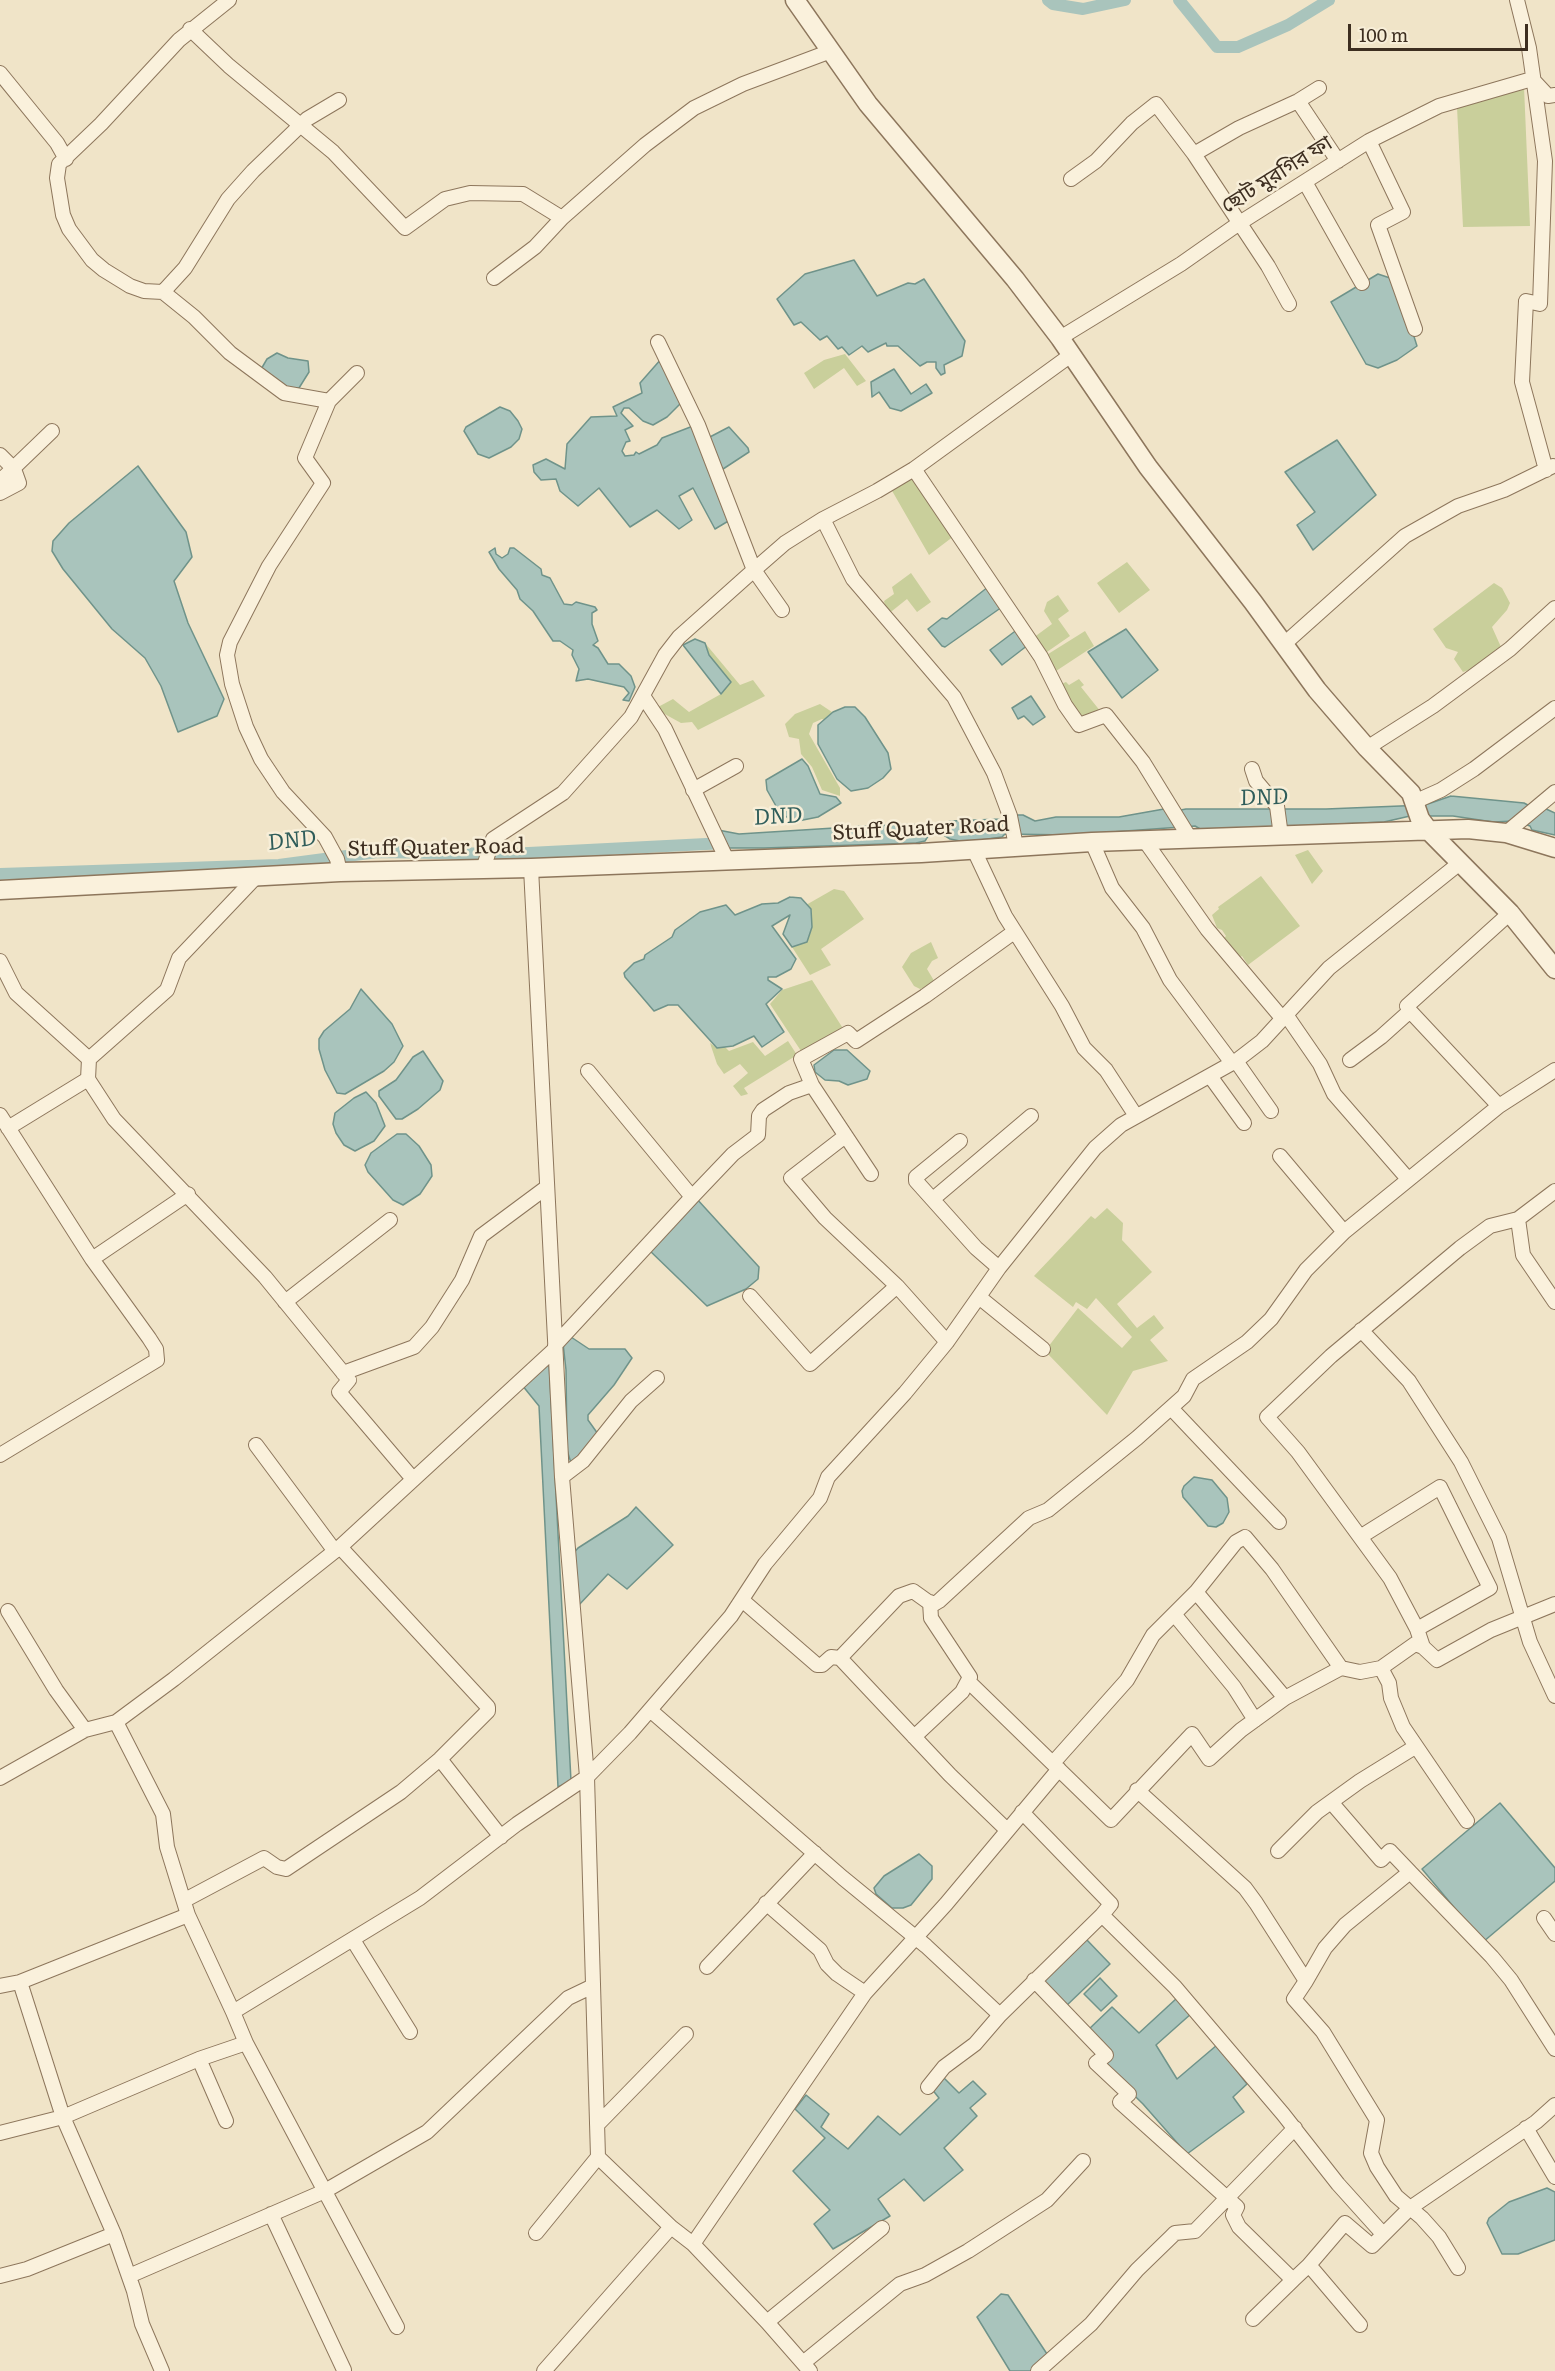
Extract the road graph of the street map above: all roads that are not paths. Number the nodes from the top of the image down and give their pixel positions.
1 (229, 0) edge
2 (795, 0) edge
3 (1517, 0) edge
4 (190, 29) junction
5 (831, 51) junction
6 (0, 74) edge
7 (1532, 78) junction
8 (1319, 88) dead end
9 (1555, 95) edge
10 (339, 100) dead end
11 (1298, 101) junction
12 (300, 125) junction
13 (1369, 141) junction
14 (1194, 154) junction
15 (66, 159) junction
16 (1338, 161) junction
17 (1071, 179) dead end
18 (1305, 182) junction
19 (562, 218) junction
20 (1238, 224) junction
21 (494, 278) dead end
22 (1362, 283) dead end
23 (163, 292) junction
24 (1289, 304) dead end
25 (1415, 329) dead end
26 (1060, 338) junction
27 (658, 342) dead end
28 (1071, 355) junction
29 (357, 372) dead end
30 (330, 401) junction
31 (52, 431) dead end
32 (0, 455) edge
33 (1551, 468) edge
34 (14, 469) junction
35 (914, 469) junction
36 (0, 481) edge
37 (0, 493) edge
38 (823, 519) junction
39 (754, 570) junction
40 (1555, 608) edge
41 (782, 610) dead end
42 (1283, 645) junction
43 (643, 696) junction
44 (1555, 708) edge
45 (1367, 748) junction
46 (736, 766) dead end
47 (1252, 769) dead end
48 (693, 790) junction
49 (1555, 792) edge
50 (1418, 811) junction
51 (1511, 830) junction
52 (1281, 832) junction
53 (1188, 834) junction
54 (1015, 840) junction
55 (1145, 841) junction
56 (1092, 842) junction
57 (1555, 848) edge
58 (974, 850) junction
59 (725, 854) junction
60 (336, 860) junction
61 (1461, 862) junction
62 (485, 865) junction
63 (531, 868) junction
64 (256, 877) junction
65 (0, 890) edge
66 (1510, 913) junction
67 (1014, 932) junction
68 (0, 961) edge
69 (1555, 969) edge
70 (1410, 1011) junction
71 (1282, 1018) junction
72 (89, 1059) junction
73 (1350, 1060) dead end
74 (1234, 1062) junction
75 (1555, 1070) edge
76 (588, 1071) dead end
77 (1210, 1076) junction
78 (88, 1079) junction
79 (812, 1085) junction
80 (1499, 1106) junction
81 (1271, 1111) dead end
82 (0, 1115) edge
83 (1031, 1116) dead end
84 (1136, 1116) junction
85 (1244, 1123) dead end
86 (8, 1128) junction
87 (844, 1137) junction
88 (960, 1141) dead end
89 (1280, 1156) dead end
90 (871, 1174) dead end
91 (1408, 1179) junction
92 (547, 1187) junction
93 (1555, 1191) edge
94 (188, 1194) junction
95 (692, 1197) junction
96 (933, 1199) junction
97 (1518, 1219) junction
98 (390, 1220) dead end
99 (1344, 1232) junction
100 (92, 1259) junction
101 (999, 1268) junction
102 (897, 1286) junction
103 (750, 1296) dead end
104 (979, 1297) junction
105 (285, 1302) junction
106 (1555, 1302) edge
107 (1361, 1330) junction
108 (947, 1342) junction
109 (555, 1347) junction
110 (1043, 1349) dead end
111 (343, 1373) junction
112 (657, 1378) dead end
113 (1171, 1408) junction
114 (256, 1445) dead end
115 (0, 1455) edge
116 (562, 1477) junction
117 (413, 1479) junction
118 (1279, 1522) dead end
119 (1360, 1537) junction
120 (337, 1548) junction
121 (1510, 1577) junction
122 (1490, 1588) junction
123 (1196, 1592) junction
124 (742, 1600) junction
125 (930, 1602) junction
126 (1555, 1604) edge
127 (8, 1611) dead end
128 (1174, 1614) junction
129 (1522, 1616) junction
130 (1417, 1629) junction
131 (1423, 1647) junction
132 (840, 1658) junction
133 (1341, 1668) junction
134 (1381, 1668) junction
135 (969, 1682) junction
136 (1555, 1696) edge
137 (1285, 1698) junction
138 (650, 1710) junction
139 (1255, 1720) junction
140 (116, 1722) junction
141 (85, 1730) junction
142 (914, 1737) junction
143 (1415, 1747) junction
144 (440, 1759) junction
145 (1056, 1766) junction
146 (587, 1777) junction
147 (0, 1778) edge
148 (1137, 1791) junction
149 (1331, 1802) junction
150 (1022, 1812) junction
151 (1467, 1821) dead end
152 (1007, 1830) junction
153 (501, 1838) junction
154 (1278, 1851) dead end
155 (815, 1853) junction
156 (1410, 1872) junction
157 (185, 1900) junction
158 (766, 1903) junction
159 (188, 1915) junction
160 (1102, 1915) junction
161 (1544, 1918) dead end
162 (1555, 1934) edge
163 (915, 1938) junction
164 (353, 1941) junction
165 (707, 1966) dead end
166 (1034, 1980) junction
167 (1306, 1981) junction
168 (21, 1982) junction
169 (0, 1986) edge
170 (593, 1986) junction
171 (865, 1993) junction
172 (233, 2012) junction
173 (1000, 2015) junction
174 (410, 2032) dead end
175 (686, 2034) dead end
176 (246, 2043) junction
177 (1555, 2049) edge
178 (199, 2059) junction
179 (928, 2087) dead end
180 (1555, 2105) edge
181 (63, 2117) junction
182 (226, 2121) dead end
183 (597, 2125) junction
184 (1294, 2128) junction
185 (1526, 2128) junction
186 (0, 2133) edge
187 (598, 2157) junction
188 (1083, 2161) dead end
189 (1555, 2176) edge
190 (325, 2191) junction
191 (1226, 2197) junction
192 (1410, 2208) junction
193 (271, 2214) junction
194 (671, 2228) junction
195 (882, 2228) dead end
196 (536, 2233) dead end
197 (114, 2234) junction
198 (1383, 2234) junction
199 (693, 2244) junction
200 (1309, 2265) junction
201 (1458, 2268) dead end
202 (0, 2276) edge
203 (129, 2276) junction
204 (1293, 2280) junction
205 (1253, 2319) dead end
206 (767, 2322) junction
207 (1360, 2325) dead end
208 (397, 2327) dead end
209 (806, 2367) edge
210 (344, 2370) edge
211 (162, 2371) edge
212 (544, 2371) edge
213 (1038, 2371) edge

1 - 4 street
2 - 5 street
3 - 7 street
4 - 12 street
4 - 15 street
5 - 19 street
5 - 26 street
6 - 15 street
7 - 9 street
7 - 13 street, ছোট মুরগির ফা
7 - 33 street
8 - 11 street
10 - 12 street
11 - 14 street
11 - 16 street
12 - 19 street
12 - 23 street
13 - 16 street, ছোট মুরগির ফা
13 - 25 street
14 - 17 street
14 - 20 street
15 - 23 street
16 - 18 street, ছোট মুরগির ফা
18 - 20 street, ছোট মুরগির ফা
18 - 22 street
19 - 21 street
20 - 24 street
20 - 26 street, ছোট মুরগির ফা
23 - 30 street
26 - 28 street
27 - 39 street
28 - 35 street
28 - 42 street
29 - 30 street
30 - 60 street
31 - 34 street
32 - 34 street
33 - 42 street
34 - 36 street
34 - 37 street
35 - 38 street
35 - 53 street
38 - 39 street
38 - 54 street
39 - 41 street
39 - 43 street
40 - 45 street
42 - 45 street
43 - 48 street
43 - 62 street
44 - 50 street
45 - 50 street
46 - 48 street
47 - 52 street
48 - 59 street
49 - 51 street
50 - 51 street, Stuff Quater Road
50 - 52 street, Stuff Quater Road
50 - 61 street
51 - 57 street, Stuff Quater Road
52 - 53 street, Stuff Quater Road
53 - 55 street, Stuff Quater Road
54 - 56 street, Stuff Quater Road
54 - 58 street, Stuff Quater Road
55 - 56 street, Stuff Quater Road
55 - 71 street
56 - 74 street
58 - 59 street, Stuff Quater Road
58 - 67 street
59 - 63 street, Stuff Quater Road
60 - 62 street, Stuff Quater Road
60 - 64 street, Stuff Quater Road
61 - 66 street
61 - 71 street
62 - 63 street, Stuff Quater Road
63 - 92 street
64 - 65 street, Stuff Quater Road
64 - 72 street
66 - 69 street
66 - 70 street
67 - 79 street
67 - 84 street
68 - 72 street
70 - 73 street
70 - 80 street
71 - 74 street
71 - 91 street
72 - 78 street
74 - 77 street
74 - 81 street
75 - 80 street
76 - 95 street
77 - 84 street
77 - 85 street
78 - 86 street
78 - 94 street
79 - 87 street
79 - 95 street
80 - 91 street
82 - 86 street
83 - 96 street
84 - 101 street
86 - 100 street
87 - 90 street
87 - 102 street
88 - 96 street
89 - 99 street
91 - 99 street
92 - 109 street
92 - 111 street
93 - 97 street
94 - 100 street
94 - 105 street
95 - 109 street
96 - 101 street
97 - 106 street
97 - 107 street
98 - 105 street
99 - 113 street
100 - 115 street
101 - 104 street
102 - 103 street
102 - 108 street
104 - 108 street
104 - 110 street
105 - 111 street
107 - 119 street
107 - 121 street
108 - 124 street
109 - 116 street
109 - 117 street
111 - 117 street
112 - 116 street
113 - 118 street
113 - 125 street
114 - 120 street
116 - 146 street
117 - 120 street
119 - 122 street
119 - 130 street
120 - 140 street
120 - 144 street
121 - 122 street
121 - 129 street
122 - 130 street
123 - 128 street
123 - 133 street
123 - 137 street
124 - 132 street
124 - 138 street
125 - 132 street
125 - 135 street
126 - 129 street
127 - 141 street
128 - 139 street
128 - 145 street
129 - 131 street
129 - 136 street
130 - 131 street
131 - 134 street
132 - 142 street
133 - 134 street
133 - 137 street
134 - 143 street
135 - 142 street
135 - 145 street
137 - 139 street
138 - 146 street
138 - 155 street
139 - 148 street
140 - 141 street
140 - 157 street
141 - 147 street
142 - 152 street
143 - 149 street
143 - 151 street
144 - 153 street
144 - 157 street
145 - 148 street
145 - 150 street
146 - 153 street
146 - 170 street
148 - 167 street
149 - 154 street
149 - 156 street
150 - 152 street
150 - 160 street
152 - 163 street
153 - 164 street
155 - 158 street
155 - 163 street
156 - 167 street
156 - 177 street
157 - 159 street
158 - 165 street
158 - 171 street
159 - 168 street
159 - 172 street
160 - 166 street
160 - 184 street
161 - 162 street
163 - 171 street
163 - 173 street
164 - 172 street
164 - 174 street
166 - 173 street
166 - 191 street
167 - 192 street
168 - 169 street
168 - 181 street
170 - 183 street
170 - 190 street
171 - 199 street
172 - 176 street
173 - 179 street
175 - 183 street
176 - 178 street
176 - 190 street
178 - 181 street
178 - 182 street
180 - 185 street
181 - 186 street
181 - 197 street
183 - 187 street
184 - 191 street
184 - 198 street
185 - 189 street
185 - 192 street
187 - 194 street
187 - 196 street
188 - 209 street
190 - 193 street
190 - 208 street
191 - 204 street
191 - 213 street
192 - 198 street
192 - 201 street
193 - 203 street
193 - 210 street
194 - 199 street
194 - 212 street
195 - 206 street
197 - 202 street
197 - 203 street
198 - 200 street
199 - 206 street
200 - 204 street
200 - 207 street
203 - 211 street
204 - 205 street
206 - 209 street

